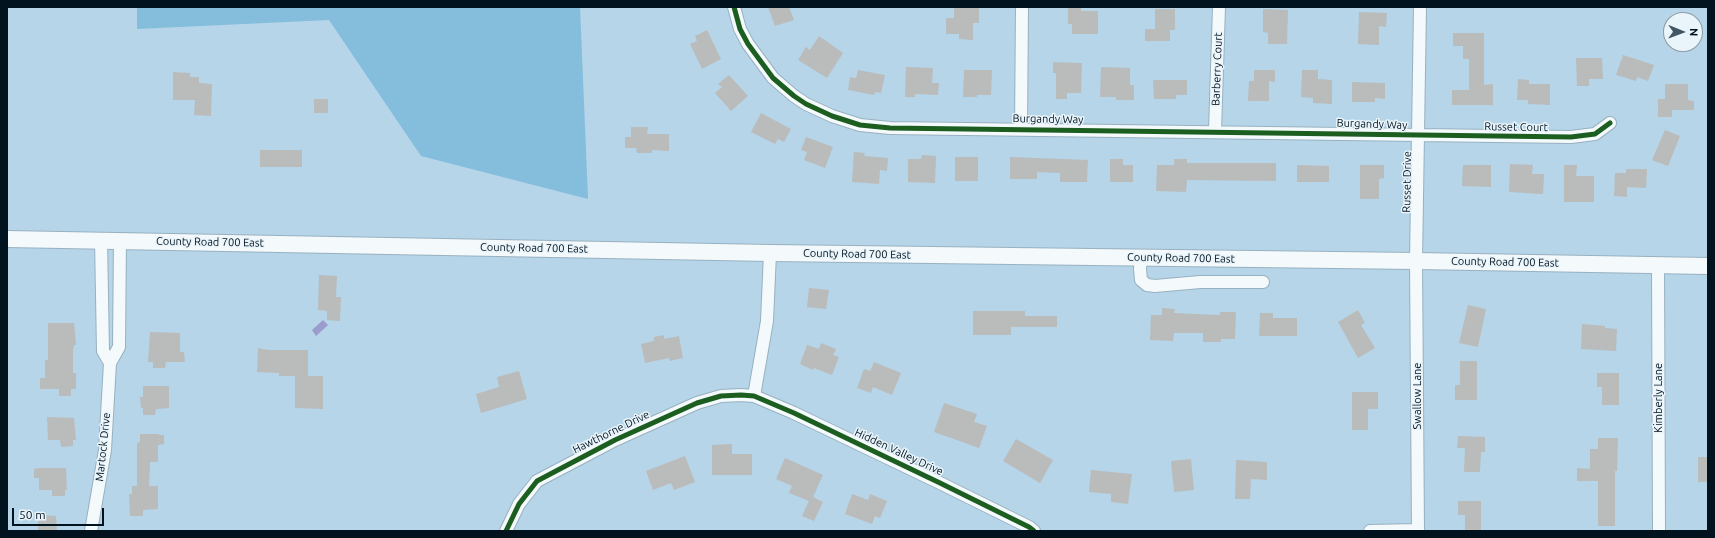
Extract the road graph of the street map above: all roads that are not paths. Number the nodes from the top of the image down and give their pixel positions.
1 (734, 7) edge
2 (1022, 7) edge
3 (1219, 7) edge
4 (1420, 7) edge
5 (1610, 123) dead end
6 (1021, 129) junction
7 (1215, 131) junction
8 (1418, 136) junction
9 (7, 239) edge
10 (101, 240) junction
11 (120, 240) junction
12 (770, 253) junction
13 (1141, 257) junction
14 (1416, 260) junction
15 (1658, 265) junction
16 (1708, 266) edge
17 (1263, 282) dead end
18 (110, 363) junction
19 (754, 396) junction
20 (1418, 530) edge
21 (91, 531) edge
22 (506, 531) edge
23 (1034, 531) edge
24 (1370, 531) edge
25 (1659, 531) edge

1 - 6 street, Burgandy Way
2 - 6 street
3 - 7 street, Barberry Court
4 - 8 street, Russet Drive
5 - 8 street, Russet Court
6 - 7 street, Burgandy Way
7 - 8 street, Burgandy Way
8 - 14 street, Russet Drive
9 - 10 main road, County Road 700 East
10 - 11 main road, County Road 700 East
10 - 18 street, Martock Drive
11 - 12 main road, County Road 700 East
11 - 18 street, Martock Drive
12 - 13 main road, County Road 700 East
12 - 19 street
13 - 14 main road, County Road 700 East
13 - 17 street
14 - 15 main road, County Road 700 East
14 - 20 street, Swallow Lane
15 - 16 main road, County Road 700 East
15 - 25 street, Kimberly Lane
18 - 21 street, Martock Drive
19 - 22 street, Hawthorne Drive
19 - 23 street, Hidden Valley Drive
20 - 24 street

